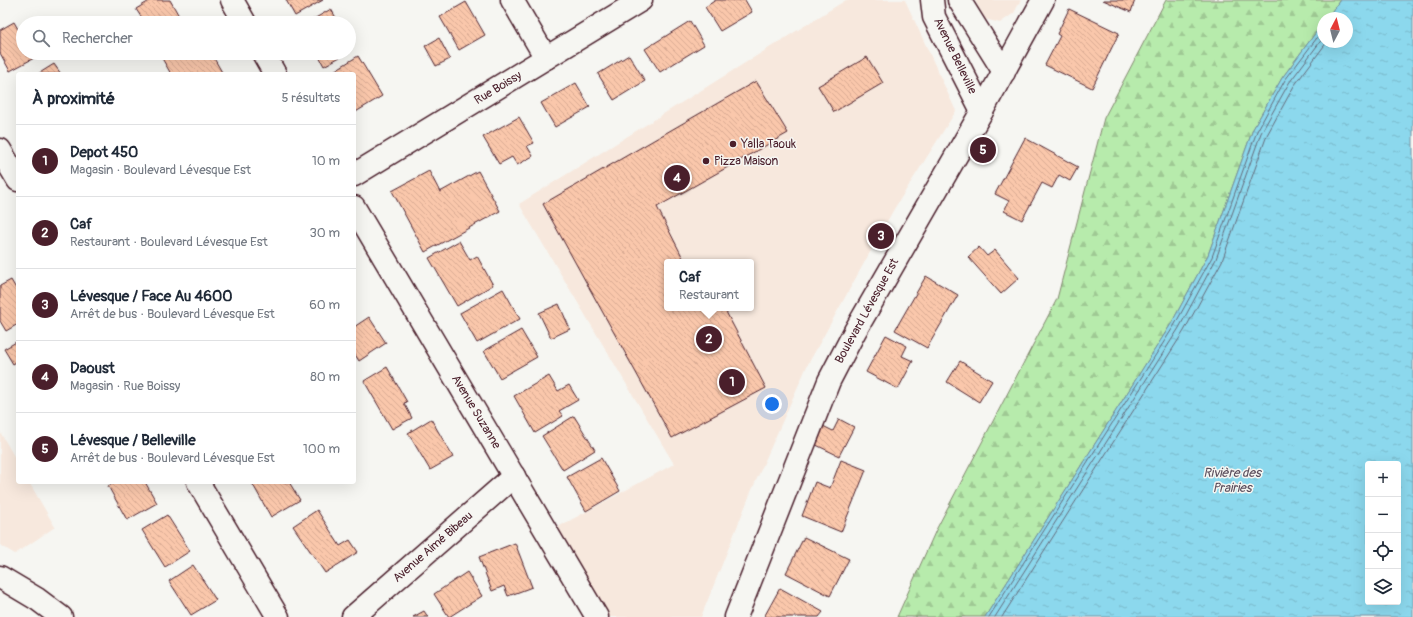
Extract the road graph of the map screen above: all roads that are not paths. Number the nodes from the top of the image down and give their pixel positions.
1 (232, 0) edge
2 (512, 0) edge
3 (641, 0) edge
4 (932, 0) edge
5 (958, 0) edge
6 (1044, 0) edge
7 (241, 16) edge
8 (546, 58) junction
9 (267, 60) edge
10 (274, 72) edge
11 (1004, 72) junction
12 (982, 111) junction
13 (0, 150) edge
14 (356, 174) edge
15 (16, 177) edge
16 (356, 210) edge
17 (514, 476) junction
18 (199, 484) edge
19 (0, 577) edge
20 (61, 617) edge
21 (278, 617) edge
22 (352, 617) edge
23 (597, 617) edge
24 (736, 617) edge

1 - 7 street
2 - 8 street
3 - 8 street, Rue Boissy
4 - 12 street, Avenue Belleville
5 - 11 street
6 - 11 street, Boulevard Lévesque Est
8 - 14 street, Rue Boissy
9 - 10 street
11 - 12 street, Boulevard Lévesque Est
12 - 24 street, Boulevard Lévesque Est
13 - 15 street
16 - 17 street, Avenue Suzanne
17 - 22 street, Avenue Aimé Bibeau
17 - 23 street, Avenue Suzanne
18 - 21 street
19 - 20 street

